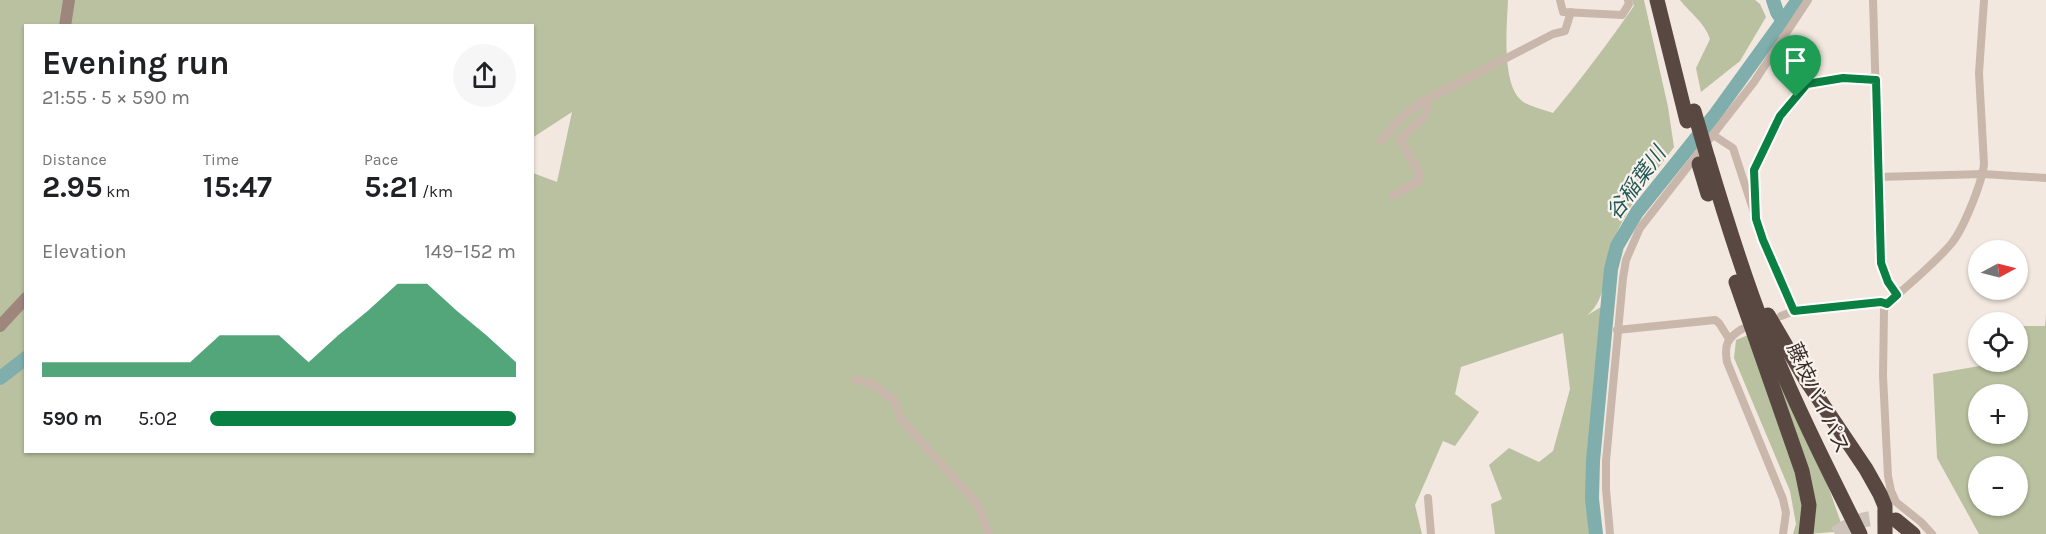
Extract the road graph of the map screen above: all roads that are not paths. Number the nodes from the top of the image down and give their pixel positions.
1 (69, 0) edge
2 (1560, 0) edge
3 (1628, 0) edge
4 (1657, 0) edge
5 (1665, 0) edge
6 (1808, 0) edge
7 (1873, 0) edge
8 (1984, 0) edge
9 (1571, 12) junction
10 (65, 24) edge
11 (1783, 37) junction
12 (1876, 80) junction
13 (1807, 84) junction
14 (1425, 100) junction
15 (1690, 116) junction
16 (1713, 135) junction
17 (1381, 141) dead end
18 (1703, 161) junction
19 (1983, 174) junction
20 (1878, 177) junction
21 (2046, 178) edge
22 (1393, 196) dead end
23 (1756, 219) junction
24 (1734, 245) junction
25 (1897, 295) junction
26 (24, 300) edge
27 (1887, 304) junction
28 (1794, 311) junction
29 (1781, 316) dead end
30 (0, 326) edge
31 (1742, 329) dead end
32 (1617, 330) junction
33 (1729, 339) junction
34 (855, 380) dead end
35 (1428, 498) dead end
36 (1896, 520) tunnel mouth
37 (989, 534) edge
38 (1431, 534) edge
39 (1610, 534) edge
40 (1783, 534) edge
41 (1806, 534) edge
42 (1860, 534) edge
43 (1886, 534) edge
44 (1913, 534) edge
45 (1932, 534) edge

1 - 10 street
2 - 9 street
3 - 9 street
4 - 15 highway
5 - 15 highway, 藤枝バイパス
6 - 11 street
7 - 12 street
8 - 19 street
9 - 14 street
11 - 13 street
11 - 16 street
12 - 13 street
12 - 20 street
13 - 23 street
14 - 17 street
14 - 22 street
15 - 18 highway, 藤枝バイパス, bridge
16 - 23 street
16 - 32 street
18 - 24 highway, 藤枝バイパス
18 - 41 highway
19 - 20 street
19 - 21 street
19 - 25 street
20 - 25 street
23 - 28 street
24 - 42 highway, 藤枝バイパス
24 - 43 highway
25 - 27 street
26 - 30 street
27 - 28 street
27 - 45 street
28 - 29 street
31 - 33 street
32 - 33 street
32 - 39 street
33 - 40 street
34 - 37 street
35 - 38 street
36 - 44 highway

